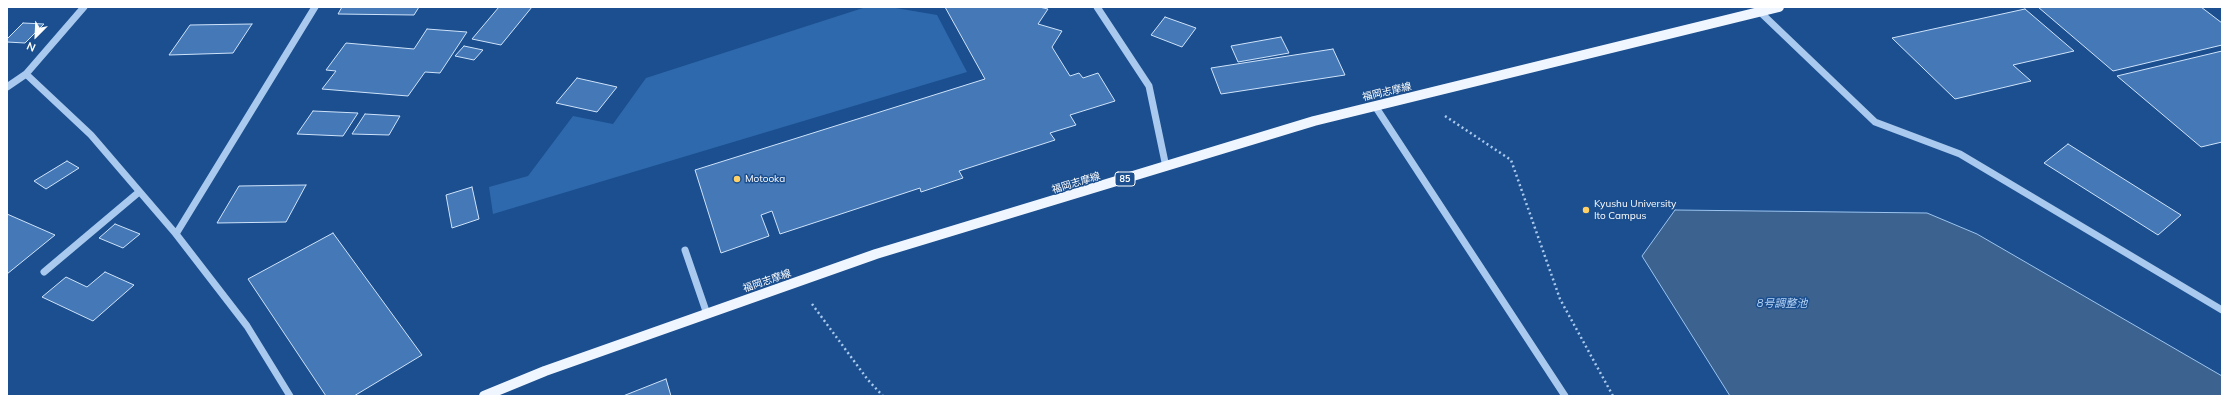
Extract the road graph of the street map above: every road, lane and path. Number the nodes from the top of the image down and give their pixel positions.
1 (84, 7) edge
2 (315, 7) edge
3 (1097, 7) edge
4 (1779, 7) edge
5 (1759, 11) junction
6 (26, 74) junction
7 (7, 87) edge
8 (1417, 96) junction
9 (1375, 106) junction
10 (1166, 167) junction
11 (139, 192) junction
12 (176, 234) junction
13 (685, 250) dead end
14 (44, 272) dead end
15 (796, 282) junction
16 (2222, 310) edge
17 (707, 314) junction
18 (290, 396) edge
19 (484, 396) edge
20 (883, 396) edge
21 (1565, 396) edge
22 (1613, 396) edge

1 - 6 street
2 - 12 street
3 - 10 street
4 - 5 main road, 福岡志摩線 / 85
5 - 8 main road, 福岡志摩線 / 85
5 - 16 street
6 - 7 street
6 - 11 street
8 - 9 main road, 福岡志摩線 / 85
8 - 22 path
9 - 10 main road, 福岡志摩線 / 85
9 - 21 street
10 - 15 main road, 福岡志摩線 / 85
11 - 12 street
11 - 14 street
12 - 18 street
13 - 17 street
15 - 17 main road, 福岡志摩線 / 85
15 - 20 path
17 - 19 main road, 福岡志摩線 / 85

